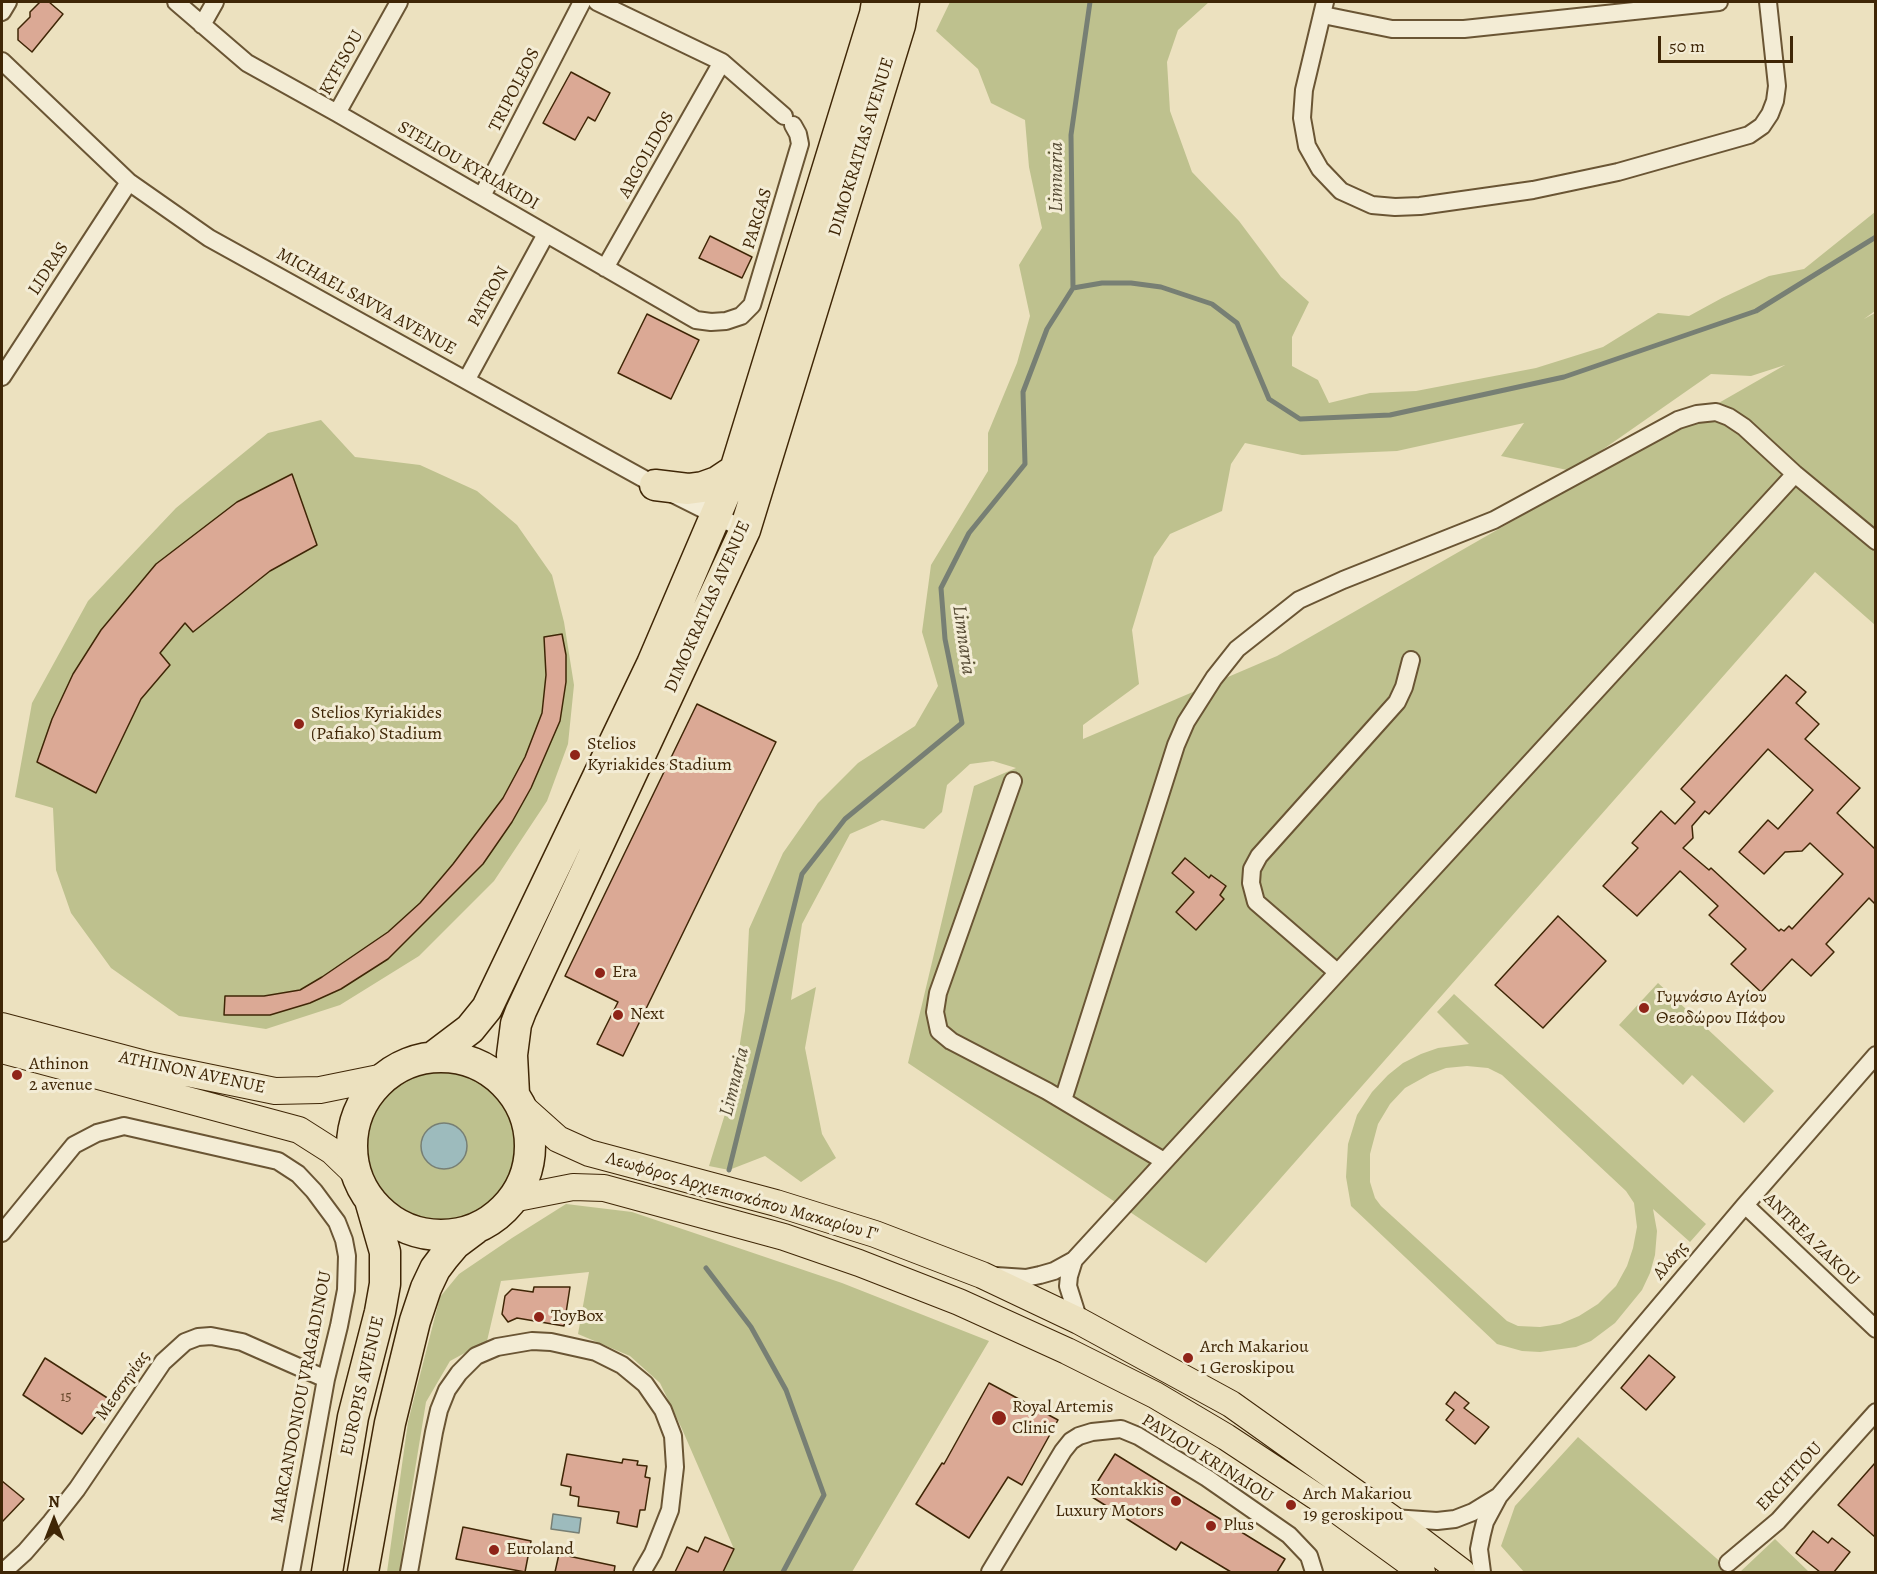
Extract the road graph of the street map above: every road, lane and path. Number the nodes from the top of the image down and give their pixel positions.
1 (8, 2) edge
2 (176, 2) edge
3 (214, 2) edge
4 (399, 2) edge
5 (582, 2) edge
6 (597, 2) edge
7 (877, 2) edge
8 (904, 2) edge
9 (1719, 2) edge
10 (1768, 2) edge
11 (1324, 8) edge
12 (2, 12) edge
13 (202, 25) junction
14 (2, 61) edge
15 (722, 62) junction
16 (337, 113) junction
17 (129, 182) junction
18 (482, 196) junction
19 (546, 234) junction
20 (605, 268) junction
21 (752, 305) joint
22 (2, 377) edge
23 (467, 379) junction
24 (735, 470) junction
25 (1795, 474) junction
26 (655, 485) junction
27 (715, 514) junction
28 (745, 530) junction
29 (1875, 541) edge
30 (1411, 660) dead end
31 (1013, 781) dead end
32 (1337, 972) junction
33 (2, 1026) edge
34 (2, 1050) edge
35 (1875, 1055) edge
36 (434, 1057) junction
37 (384, 1077) junction
38 (517, 1100) junction
39 (1063, 1100) junction
40 (1164, 1161) junction
41 (363, 1187) junction
42 (512, 1199) junction
43 (1745, 1205) junction
44 (478, 1227) junction
45 (2, 1233) edge
46 (1074, 1260) junction
47 (982, 1275) junction
48 (1079, 1320) junction
49 (1875, 1329) edge
50 (326, 1379) junction
51 (1875, 1412) edge
52 (1499, 1496) junction
53 (1391, 1518) junction
54 (1728, 1563) dead end
55 (1314, 1570) edge
56 (3, 1572) edge
57 (291, 1572) edge
58 (327, 1572) edge
59 (363, 1572) edge
60 (409, 1572) edge
61 (642, 1572) edge
62 (990, 1572) edge
63 (1422, 1572) edge
64 (1462, 1572) edge
65 (1482, 1572) edge

1 - 12 street
2 - 13 street, STELIOU KYRIAKIDI
3 - 13 street
4 - 16 street, KYFISOU
5 - 18 street, TRIPOLEOS
6 - 15 street
7 - 24 highway, DIMOKRATIAS AVENUE
8 - 28 highway, DIMOKRATIAS AVENUE
9 - 11 street
10 - 11 street
13 - 16 street, STELIOU KYRIAKIDI
14 - 17 street, MICHAEL SAVVA AVENUE
15 - 20 street, ARGOLIDOS
15 - 21 street, PARGAS
16 - 18 street, STELIOU KYRIAKIDI
17 - 22 street, LIDRAS
17 - 23 street, MICHAEL SAVVA AVENUE
18 - 19 street, STELIOU KYRIAKIDI
19 - 20 street, STELIOU KYRIAKIDI
19 - 23 street, PATRON
20 - 21 street, STELIOU KYRIAKIDI
23 - 26 street, MICHAEL SAVVA AVENUE
24 - 26 highway
24 - 27 highway, DIMOKRATIAS AVENUE
25 - 29 street
25 - 32 street
25 - 39 street
26 - 27 street, MICHAEL SAVVA AVENUE
27 - 28 street, MICHAEL SAVVA AVENUE
27 - 36 highway, DIMOKRATIAS AVENUE
28 - 38 highway, DIMOKRATIAS AVENUE
30 - 32 street
31 - 39 street
32 - 40 street
33 - 37 main road, ATHINON AVENUE
34 - 41 main road, ATHINON AVENUE
35 - 43 street, Αλόης
36 - 37 highway
36 - 38 highway
37 - 41 highway
38 - 42 highway
38 - 47 main road, Λεωφόρος Αρχιεπισκόπου Μακαρίου Γ'
39 - 40 street
40 - 46 street
41 - 44 highway
41 - 58 highway, EUROPIS AVENUE
42 - 44 highway
42 - 63 main road, Λεωφόρος Αρχιεπισκόπου Μακαρίου Γ'
43 - 49 street, ANTREA ZAKOU
43 - 52 street, Αλόης
44 - 59 highway, EUROPIS AVENUE
45 - 50 street, MARCANDONIOU VRAGADINOU
46 - 47 street
46 - 48 street
47 - 48 main road, Λεωφόρος Αρχιεπισκόπου Μακαρίου Γ'
48 - 53 main road, Λεωφόρος Αρχιεπισκόπου Μακαρίου Γ'
50 - 56 street, Μεσσηνίας
50 - 57 street, MARCANDONIOU VRAGADINOU
51 - 54 street, ERCHTIOU
52 - 53 street, Αλόης
52 - 65 street, Αλόης
53 - 64 main road, Λεωφόρος Αρχιεπισκόπου Μακαρίου Γ'
55 - 62 street, PAVLOU KRINAIOU
60 - 61 street

